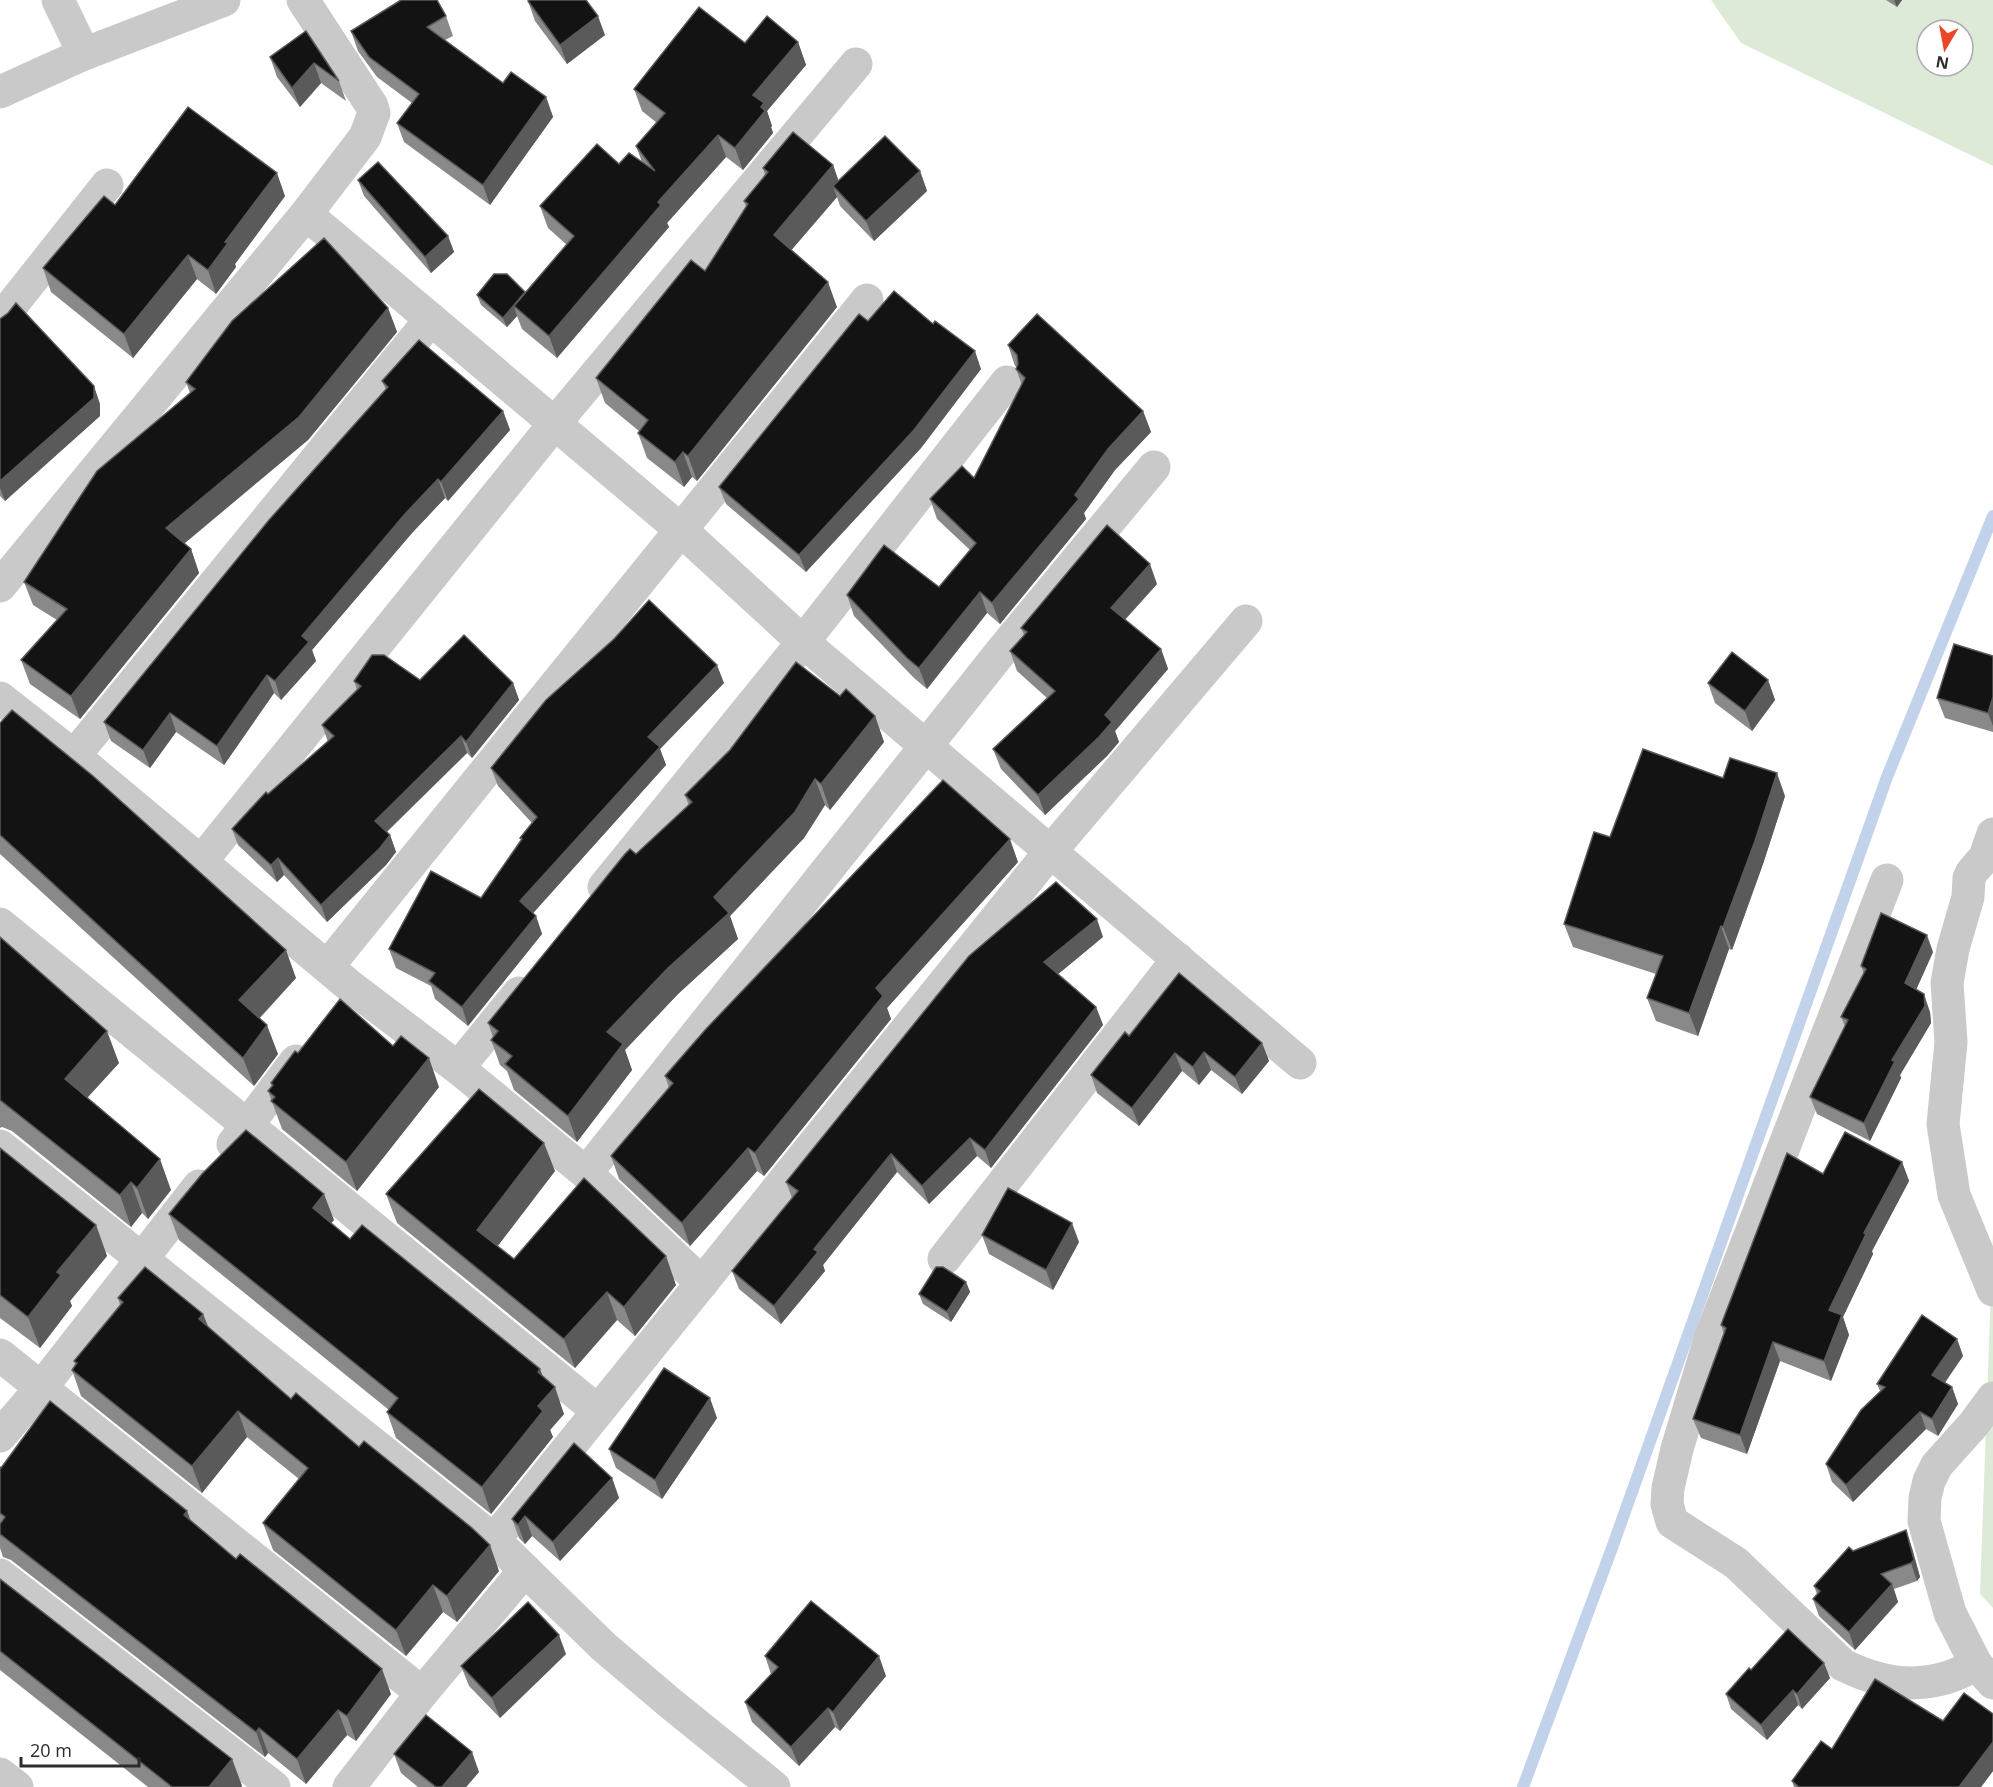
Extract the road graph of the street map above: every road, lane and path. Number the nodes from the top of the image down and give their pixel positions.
1 (58, 0) edge
2 (224, 0) edge
3 (303, 0) edge
4 (84, 54) junction
5 (856, 64) dead end
6 (0, 92) edge
7 (107, 185) dead end
8 (306, 214) junction
9 (867, 300) dead end
10 (431, 319) junction
11 (0, 320) edge
12 (1007, 382) dead end
13 (555, 423) junction
14 (1154, 467) dead end
15 (681, 530) junction
16 (0, 586) edge
17 (1246, 621) dead end
18 (803, 642) junction
19 (0, 698) edge
20 (926, 747) junction
21 (74, 756) junction
22 (1993, 834) edge
23 (1050, 852) junction
24 (200, 863) junction
25 (1887, 880) dead end
26 (585, 910) edge
27 (0, 924) edge
28 (1178, 959) junction
29 (540, 966) edge
30 (339, 976) junction
31 (1300, 1063) dead end
32 (458, 1068) junction
33 (247, 1127) junction
34 (0, 1146) edge
35 (585, 1173) junction
36 (141, 1257) junction
37 (944, 1259) dead end
38 (702, 1283) junction
39 (1993, 1290) edge
40 (0, 1355) edge
41 (41, 1388) junction
42 (1993, 1398) edge
43 (598, 1411) junction
44 (0, 1436) edge
45 (494, 1540) junction
46 (525, 1570) junction
47 (0, 1575) edge
48 (1984, 1674) edge
49 (422, 1693) junction
50 (0, 1774) edge
51 (16, 1787) edge
52 (274, 1787) edge
53 (349, 1787) edge
54 (774, 1787) edge

1 - 4 street
2 - 4 street
3 - 8 street
4 - 6 street
5 - 13 street
7 - 11 street
8 - 10 street
8 - 16 street
9 - 15 street
10 - 13 street
10 - 21 street
12 - 18 street
13 - 15 street
13 - 24 street
14 - 20 street
15 - 18 street
15 - 30 street
17 - 23 street
18 - 20 street
18 - 26 street
19 - 21 street
20 - 23 street
20 - 35 street
21 - 24 street
22 - 39 street
23 - 28 street
23 - 38 street
24 - 30 street
25 - 48 street
27 - 33 street
28 - 31 street
28 - 37 street
29 - 32 street
30 - 32 street
30 - 33 street
32 - 35 street
33 - 36 street
33 - 43 street
34 - 36 street
35 - 38 street
36 - 41 street
36 - 45 street
38 - 43 street
40 - 41 street
41 - 44 street
41 - 49 street
42 - 48 street
43 - 45 street
45 - 46 street
46 - 49 street
46 - 54 street
47 - 52 street
49 - 53 street
50 - 51 street

